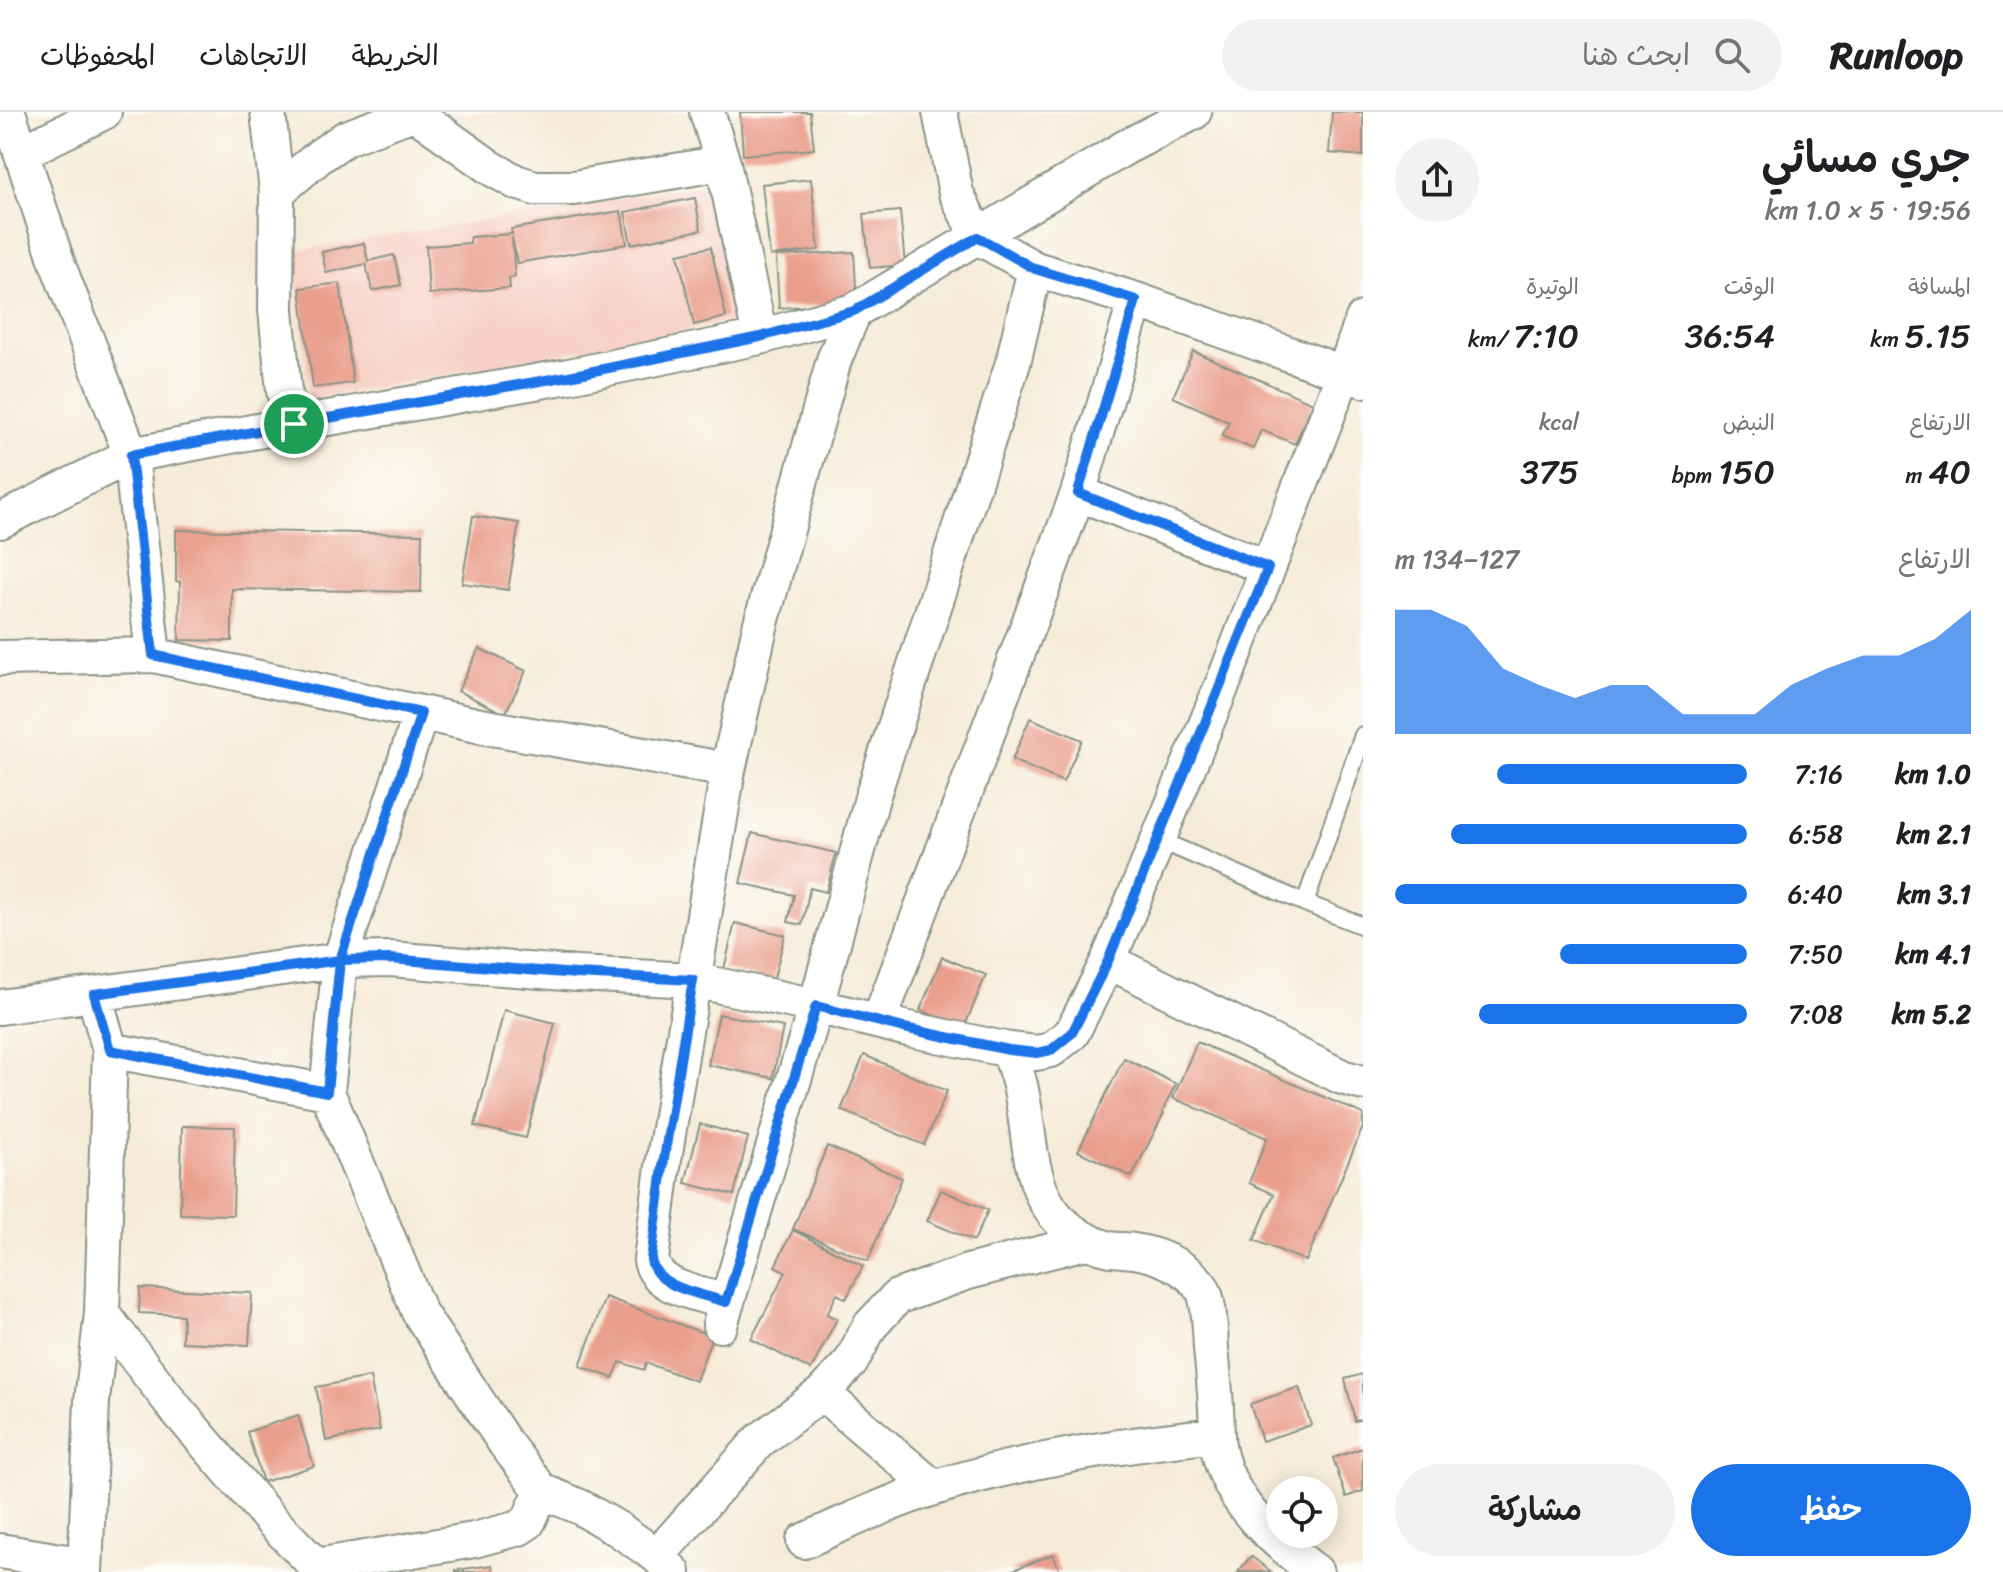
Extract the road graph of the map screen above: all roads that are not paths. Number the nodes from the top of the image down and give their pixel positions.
1 (8, 112) edge
2 (104, 112) edge
3 (268, 112) edge
4 (415, 112) edge
5 (707, 112) edge
6 (940, 112) edge
7 (1194, 112) edge
8 (21, 153) junction
9 (723, 163) junction
10 (277, 192) junction
11 (978, 237) junction
12 (1035, 269) junction
13 (1136, 300) junction
14 (854, 311) junction
15 (1363, 319) edge
16 (760, 337) junction
17 (1354, 376) edge
18 (294, 424) junction
19 (131, 455) junction
20 (1078, 493) junction
21 (0, 521) edge
22 (1268, 568) junction
23 (153, 655) junction
24 (0, 658) edge
25 (421, 713) junction
26 (1363, 735) edge
27 (728, 770) junction
28 (1159, 840) junction
29 (1305, 903) junction
30 (1363, 926) edge
31 (340, 960) junction
32 (1108, 961) junction
33 (693, 980) junction
34 (94, 994) junction
35 (816, 1006) junction
36 (0, 1007) edge
37 (879, 1021) junction
38 (110, 1050) junction
39 (1009, 1050) junction
40 (1363, 1083) edge
41 (327, 1092) junction
42 (1089, 1241) junction
43 (102, 1313) junction
44 (822, 1393) junction
45 (1217, 1435) junction
46 (934, 1488) junction
47 (542, 1491) junction
48 (804, 1541) dead end
49 (0, 1551) edge
50 (665, 1564) edge
51 (85, 1569) edge
52 (319, 1569) edge
53 (1316, 1572) edge

1 - 8 street
2 - 8 street
3 - 10 street
4 - 9 street
4 - 10 street
5 - 9 street
6 - 11 street
7 - 11 street
8 - 19 street
9 - 16 street
10 - 18 street
11 - 12 street
11 - 14 street
12 - 13 street
12 - 35 street
13 - 17 street
13 - 20 street
14 - 16 street
14 - 27 street
15 - 17 street
16 - 18 street
17 - 22 street
18 - 19 street
19 - 21 street
19 - 23 street
20 - 22 street
20 - 37 street
22 - 28 street
23 - 24 street
23 - 25 street
25 - 27 street
25 - 31 street
26 - 29 lane
27 - 33 street
28 - 29 lane
28 - 32 street
29 - 30 lane
31 - 33 street
31 - 34 street
31 - 41 street
32 - 39 street
32 - 40 street
33 - 35 street
33 - 35 street
34 - 36 street
34 - 38 street
35 - 37 street
37 - 39 street
38 - 41 street
38 - 43 street
39 - 42 street
41 - 47 street
42 - 44 street
42 - 45 street
43 - 51 street
43 - 52 street
44 - 46 street
44 - 50 street
45 - 46 street
45 - 53 street
46 - 48 street
47 - 50 street
47 - 52 street
49 - 51 street

